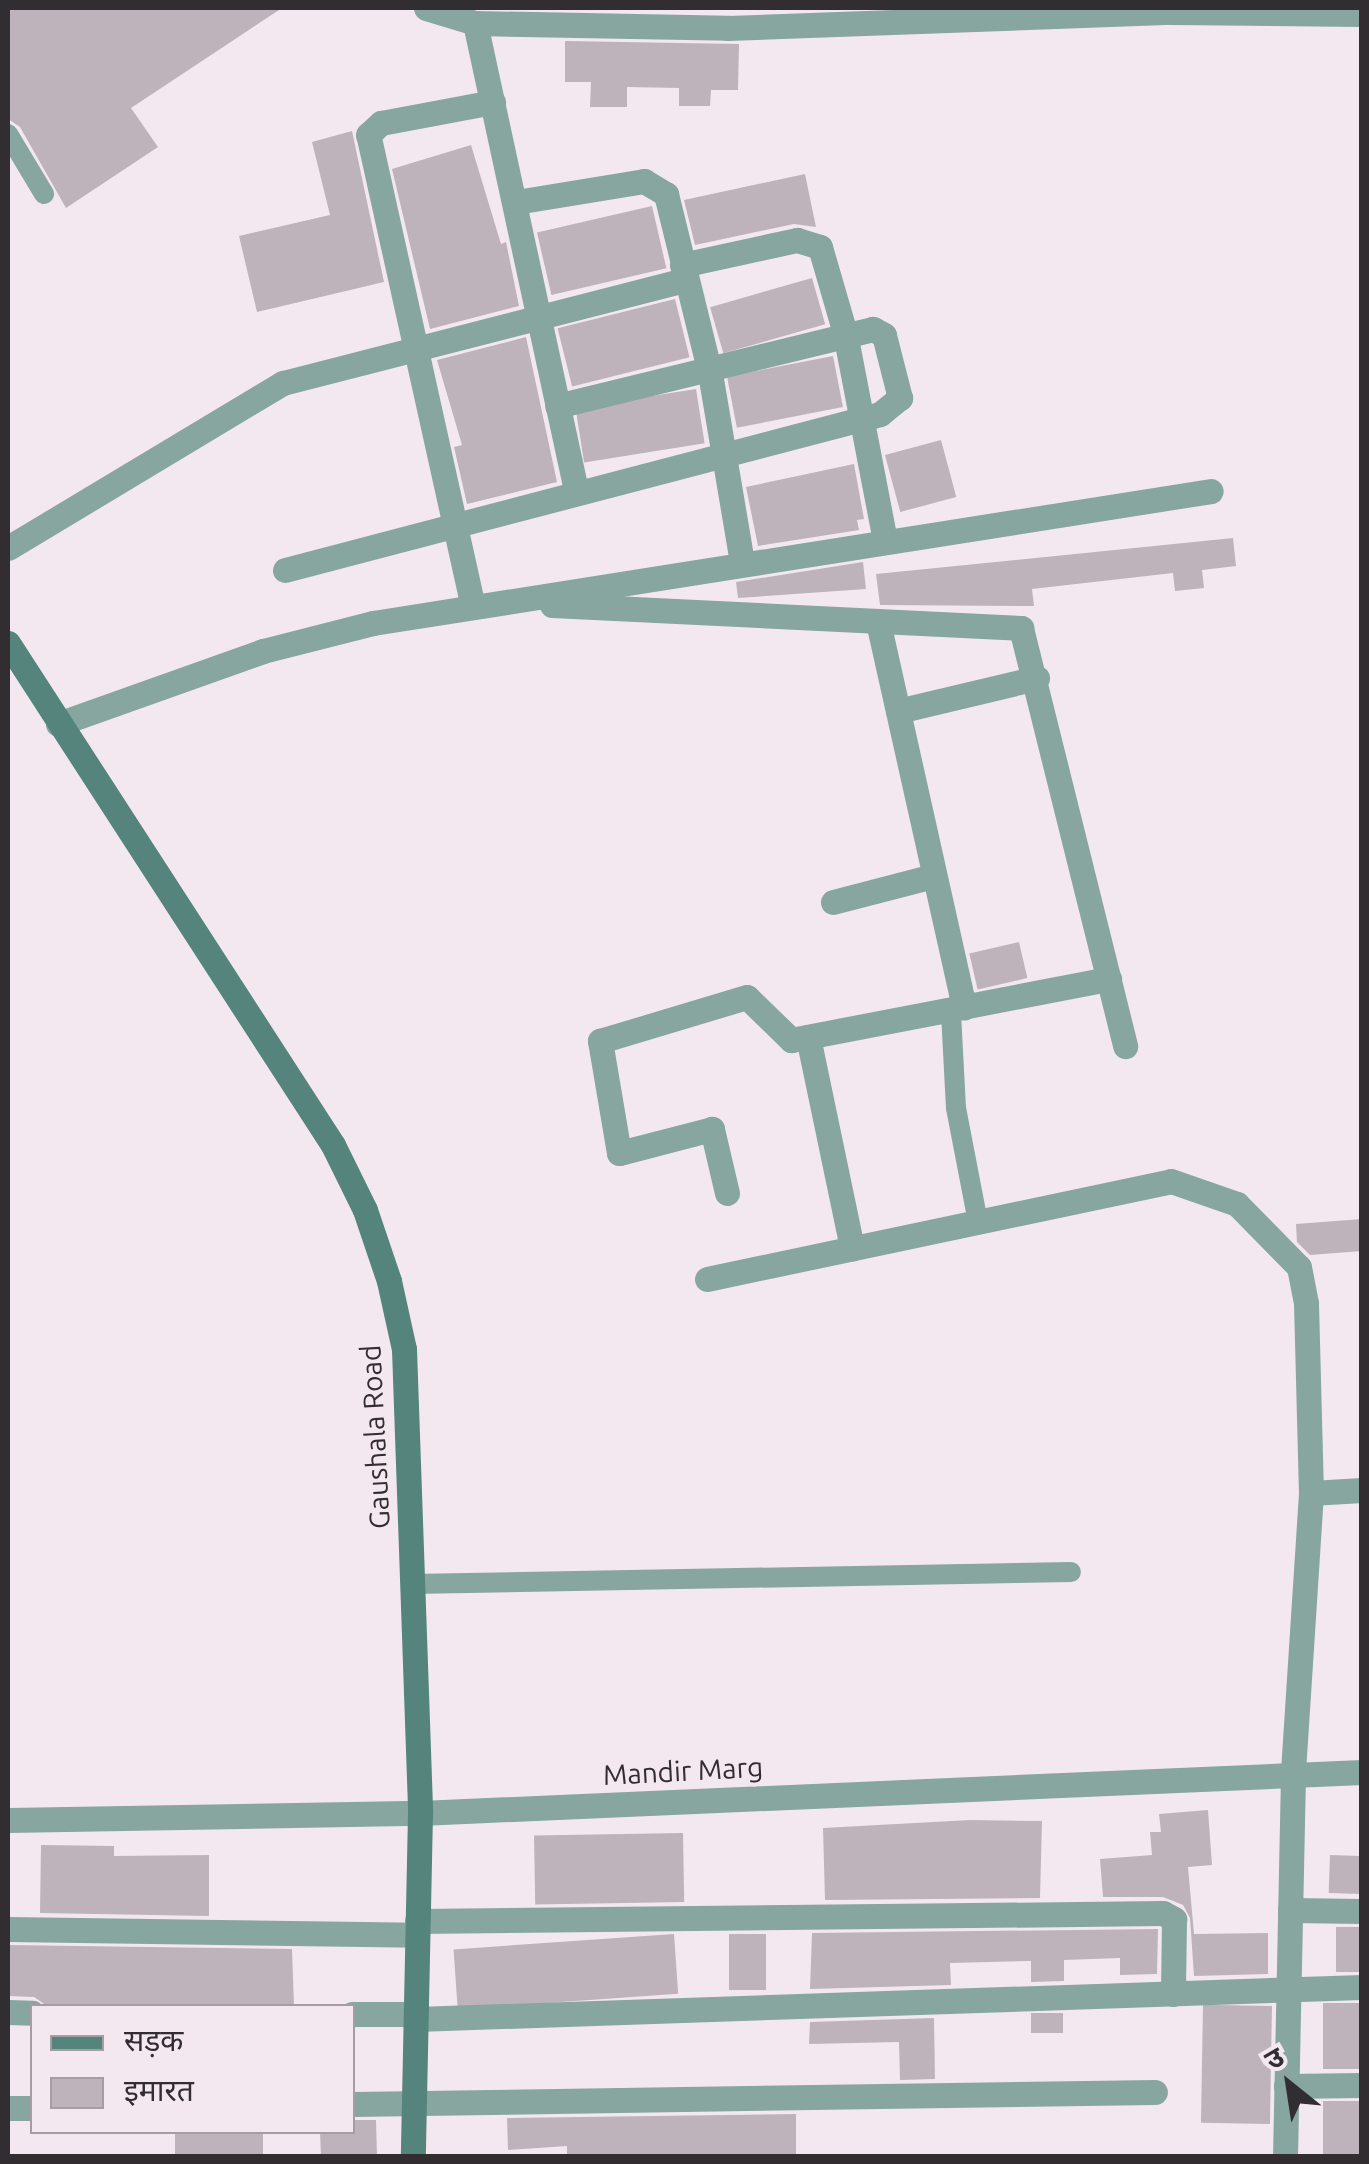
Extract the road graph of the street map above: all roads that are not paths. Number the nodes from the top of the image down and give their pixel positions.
1 (426, 8) edge
2 (1362, 14) edge
3 (475, 23) junction
4 (493, 102) junction
5 (8, 134) edge
6 (44, 194) dead end
7 (516, 202) junction
8 (684, 272) junction
9 (536, 316) junction
10 (845, 334) junction
11 (413, 347) junction
12 (710, 373) junction
13 (557, 406) junction
14 (860, 420) junction
15 (724, 455) junction
16 (576, 490) junction
17 (1211, 492) dead end
18 (452, 524) junction
19 (885, 540) junction
20 (8, 548) edge
21 (742, 562) junction
22 (284, 570) dead end
23 (507, 603) junction
24 (473, 607) junction
25 (878, 622) junction
26 (8, 644) edge
27 (1038, 678) junction
28 (898, 710) junction
29 (58, 724) junction
30 (933, 876) junction
31 (832, 902) dead end
32 (1109, 980) junction
33 (958, 1010) junction
34 (808, 1037) junction
35 (1125, 1046) dead end
36 (727, 1193) dead end
37 (978, 1222) junction
38 (852, 1248) junction
39 (707, 1279) dead end
40 (1362, 1490) edge
41 (1311, 1493) junction
42 (1072, 1572) dead end
43 (412, 1584) junction
44 (1362, 1772) edge
45 (1293, 1774) junction
46 (420, 1813) junction
47 (8, 1820) edge
48 (1290, 1910) junction
49 (1362, 1911) edge
50 (417, 1928) junction
51 (8, 1930) edge
52 (1362, 1987) edge
53 (1288, 1988) junction
54 (1173, 1994) junction
55 (355, 2014) edge
56 (416, 2017) junction
57 (1362, 2085) edge
58 (1286, 2086) junction
59 (1156, 2092) dead end
60 (355, 2104) edge
61 (414, 2104) junction
62 (413, 2156) edge
63 (1284, 2156) edge

1 - 3 street
2 - 3 street
3 - 4 street
4 - 7 street
4 - 11 street
5 - 6 lane
7 - 8 street
7 - 9 street
8 - 9 street
8 - 10 street
8 - 12 street
9 - 11 street
9 - 13 street
10 - 12 street
10 - 14 street
10 - 14 street
11 - 18 street
11 - 20 street
12 - 13 street
12 - 15 street
13 - 16 street
14 - 15 street
14 - 19 street
15 - 16 street
15 - 21 street
16 - 18 street
17 - 19 street
18 - 22 street
18 - 24 street
19 - 21 street
21 - 23 street
23 - 24 street
23 - 25 street
24 - 29 street
25 - 27 street
25 - 28 street
26 - 29 street, Gaushala Road
27 - 28 street
27 - 32 street
28 - 30 street
29 - 43 street, Gaushala Road
30 - 31 street
30 - 33 street
32 - 33 street
32 - 35 street
33 - 34 street
33 - 37 lane
34 - 36 street
34 - 38 street
37 - 38 street
37 - 41 street
38 - 39 street
40 - 41 street
41 - 45 street
42 - 43 lane
43 - 46 street, Gaushala Road
44 - 45 street, Mandir Marg
45 - 46 street, Mandir Marg
45 - 48 street
46 - 47 street, Mandir Marg
46 - 50 street, Gaushala Road
48 - 49 street
48 - 53 street
50 - 51 street
50 - 54 street
50 - 56 street, Gaushala Road
52 - 53 street
53 - 54 street
53 - 58 street
54 - 56 street
55 - 56 street
56 - 61 street, Gaushala Road
57 - 58 street
58 - 63 street
59 - 61 street
60 - 61 street
61 - 62 street, Gaushala Road

